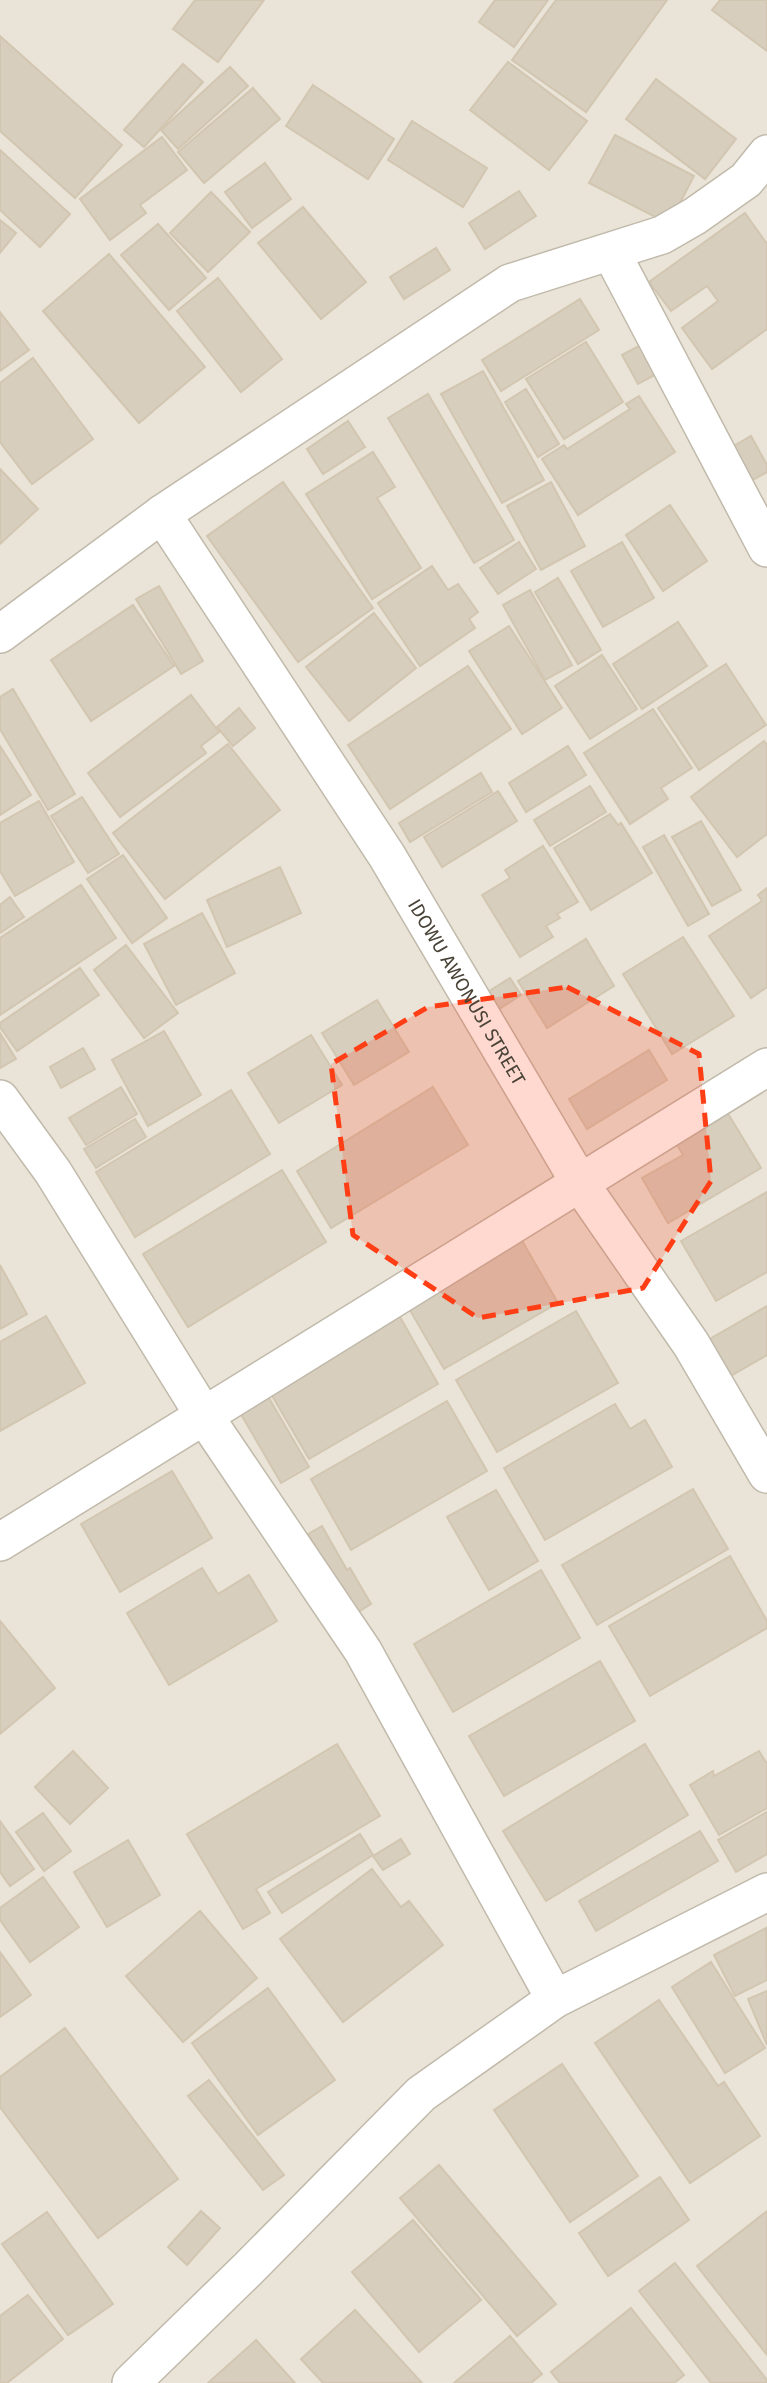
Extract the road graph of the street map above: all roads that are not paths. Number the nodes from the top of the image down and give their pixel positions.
1 (767, 154) edge
2 (611, 253) junction
3 (162, 514) junction
4 (767, 548) edge
5 (0, 634) edge
6 (767, 1067) edge
7 (0, 1099) edge
8 (582, 1185) junction
9 (203, 1414) junction
10 (767, 1474) edge
11 (0, 1542) edge
12 (767, 1892) edge
13 (555, 1998) junction
14 (131, 2383) edge

1 - 2 street
2 - 3 street
2 - 4 street
3 - 5 street
3 - 8 street, IDOWU AWONUSI STREET
6 - 8 street
7 - 9 street
8 - 9 street
8 - 10 street, IDOWU AWONUSI STREET
9 - 11 street
9 - 13 street
12 - 13 street
13 - 14 street

